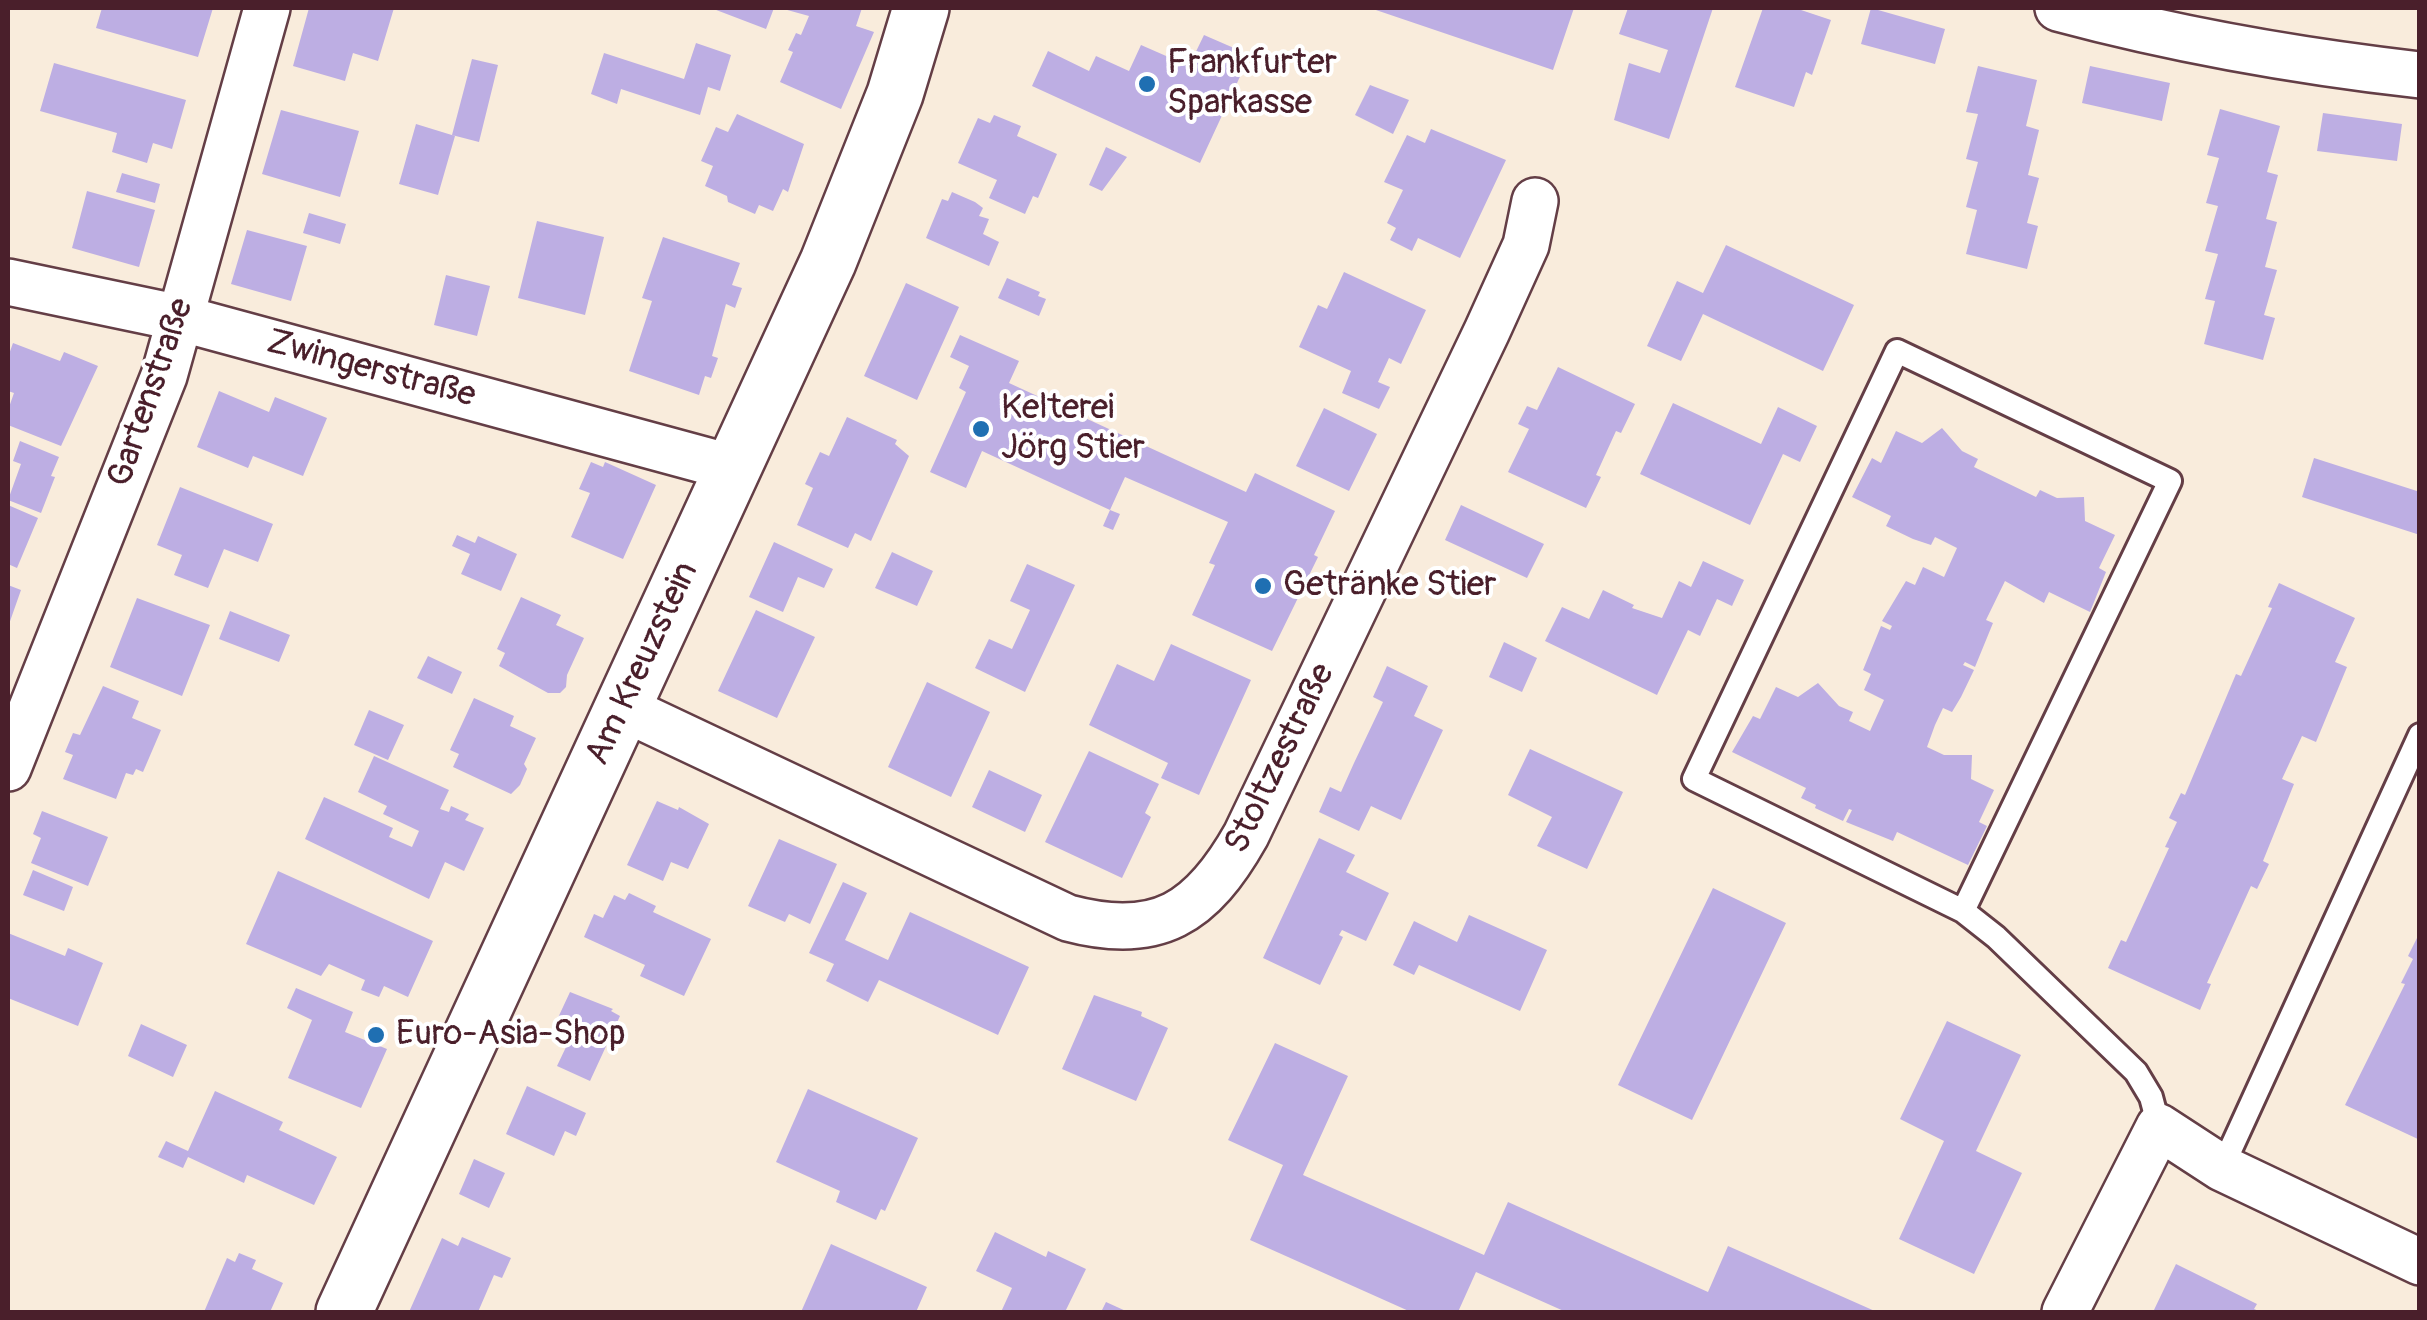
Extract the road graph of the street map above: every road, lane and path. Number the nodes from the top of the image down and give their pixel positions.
1 (267, 8) edge
2 (920, 8) edge
3 (2058, 8) edge
4 (2420, 75) edge
5 (1536, 202) dead end
6 (8, 282) edge
7 (180, 318) junction
8 (733, 468) junction
9 (623, 708) junction
10 (2420, 735) edge
11 (8, 768) edge
12 (1962, 910) junction
13 (2159, 1127) junction
14 (2222, 1168) junction
15 (2420, 1262) edge
16 (344, 1312) edge
17 (2065, 1312) edge

1 - 7 street, Gartenstraße
2 - 8 street, Am Kreuzstein
3 - 4 street
5 - 9 street, Stoltzestraße
6 - 7 street, Zwingerstraße
7 - 8 street, Zwingerstraße
7 - 11 street, Gartenstraße
8 - 9 street, Am Kreuzstein
9 - 16 street, Am Kreuzstein
10 - 14 lane
12 - 12 lane
12 - 13 lane
13 - 14 street
13 - 17 street
14 - 15 street

